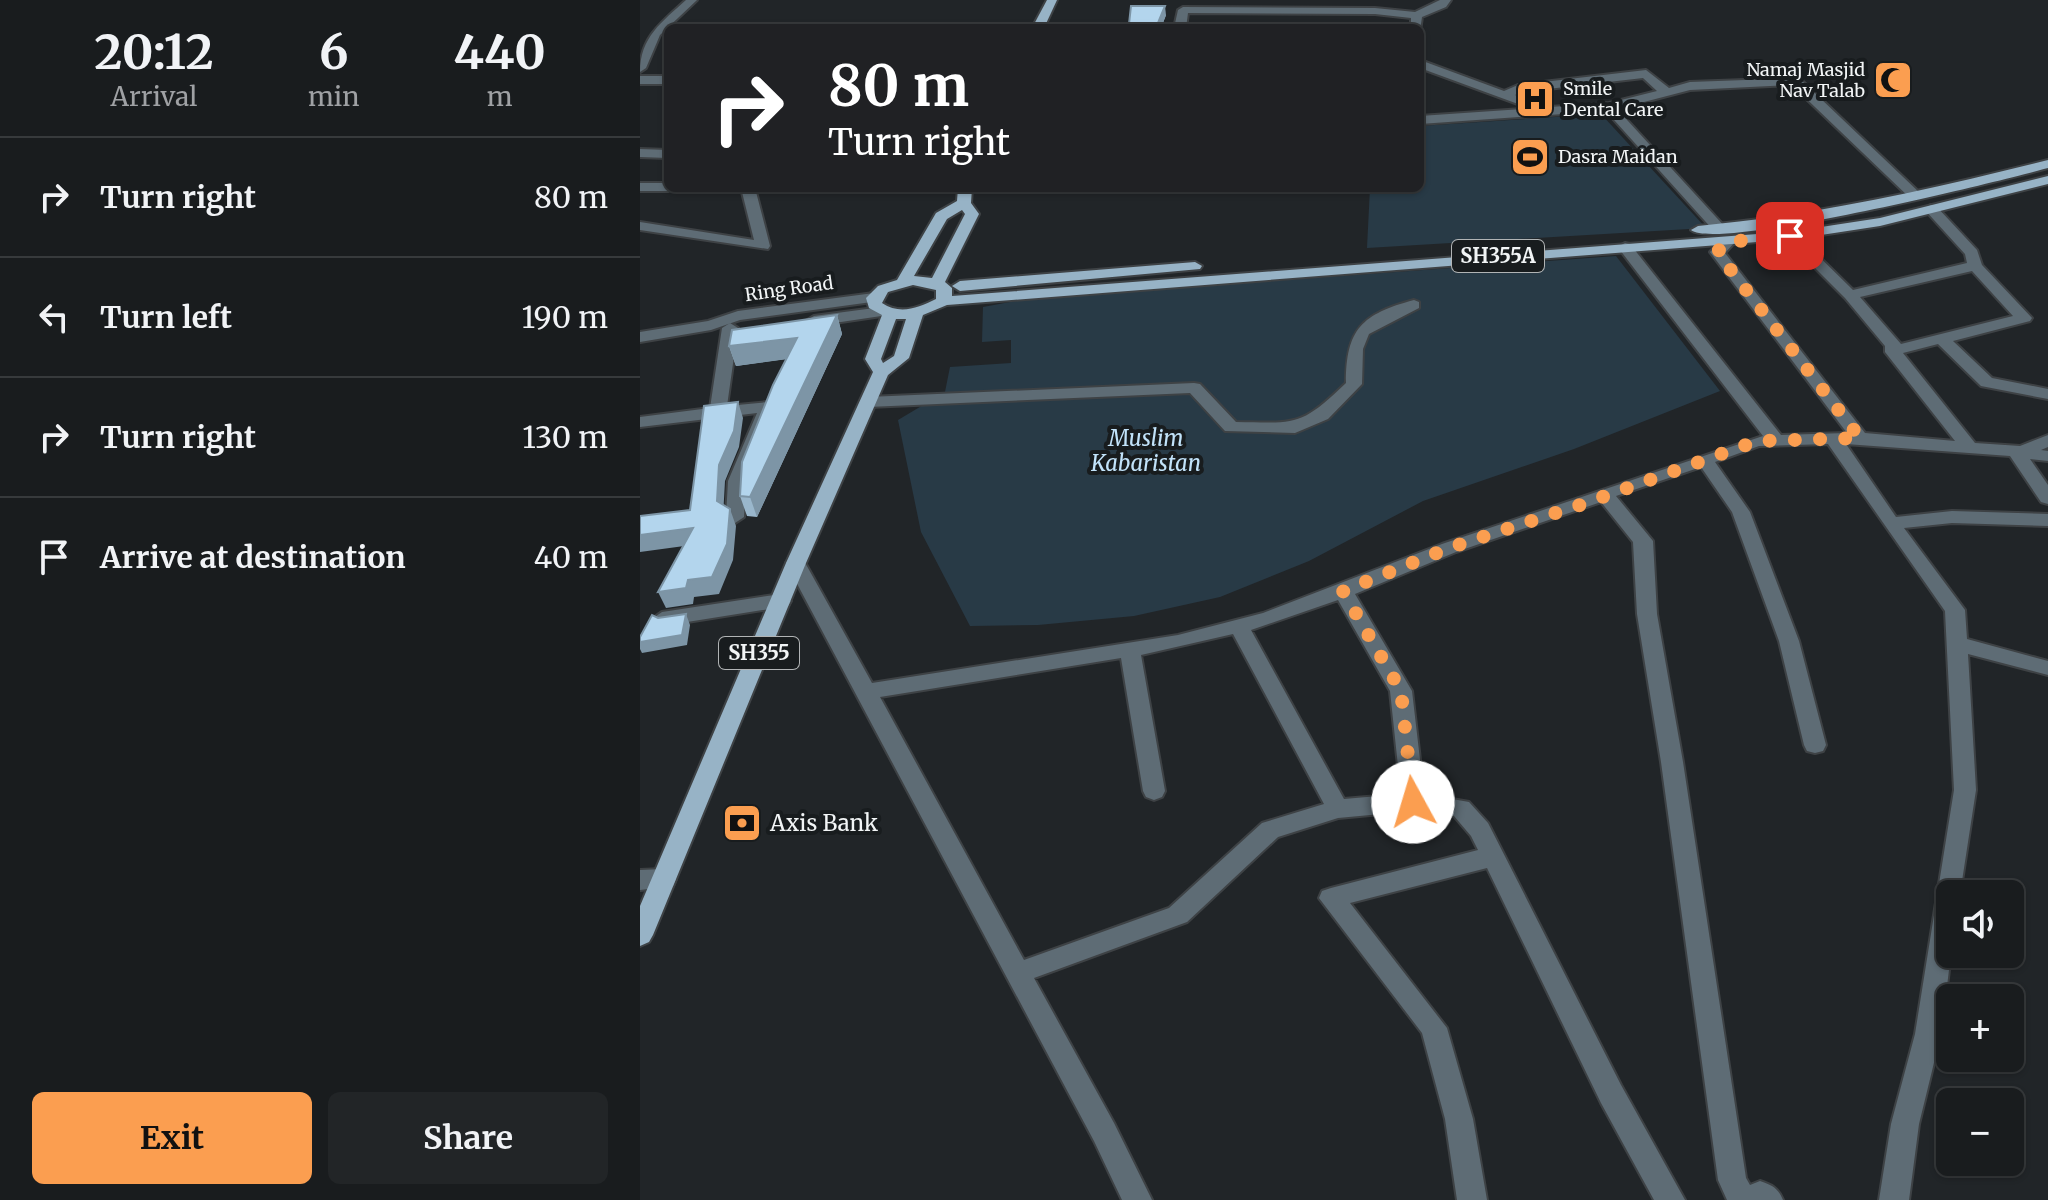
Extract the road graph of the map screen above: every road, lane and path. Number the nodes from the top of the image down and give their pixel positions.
1 (692, 0) edge
2 (1052, 0) edge
3 (1381, 0) edge
4 (1446, 0) edge
5 (1185, 5) edge
6 (1252, 5) edge
7 (1397, 13) junction
8 (1416, 15) junction
9 (666, 24) edge
10 (1040, 24) edge
11 (1417, 24) edge
12 (664, 26) edge
13 (655, 34) junction
14 (640, 35) edge
15 (1424, 65) edge
16 (640, 68) edge
17 (640, 80) edge
18 (664, 80) edge
19 (1666, 92) junction
20 (1505, 95) junction
21 (1609, 107) junction
22 (1534, 113) junction
23 (1424, 120) edge
24 (640, 153) edge
25 (664, 154) edge
26 (2048, 164) edge
27 (2048, 180) edge
28 (640, 187) edge
29 (664, 187) edge
30 (749, 192) edge
31 (1915, 195) junction
32 (964, 196) edge
33 (1931, 209) junction
34 (640, 226) edge
35 (1723, 235) junction
36 (1790, 236) junction
37 (1625, 247) junction
38 (1300, 265) junction
39 (1975, 266) junction
40 (904, 281) junction
41 (942, 291) junction
42 (1850, 295) junction
43 (1414, 305) dead end
44 (882, 308) junction
45 (916, 313) junction
46 (711, 325) junction
47 (730, 328) junction
48 (640, 337) edge
49 (1942, 339) junction
50 (1897, 350) junction
51 (881, 372) junction
52 (2048, 394) edge
53 (868, 402) junction
54 (718, 412) junction
55 (640, 422) edge
56 (1833, 438) junction
57 (1860, 438) junction
58 (1775, 439) junction
59 (2048, 440) edge
60 (1969, 447) junction
61 (2022, 452) junction
62 (2048, 456) edge
63 (1705, 460) junction
64 (1606, 496) junction
65 (2048, 498) edge
66 (735, 517) dead end
67 (2048, 520) edge
68 (1891, 524) junction
69 (796, 563) junction
70 (1343, 591) junction
71 (781, 601) junction
72 (662, 619) edge
73 (1239, 626) junction
74 (1957, 644) junction
75 (1130, 650) junction
76 (2048, 668) edge
77 (866, 692) junction
78 (1815, 745) dead end
79 (1154, 791) dead end
80 (1413, 802) junction
81 (1338, 809) junction
82 (1494, 856) junction
83 (652, 879) edge
84 (640, 935) edge
85 (1018, 973) junction
86 (1137, 1200) edge
87 (1472, 1200) edge
88 (1670, 1200) edge
89 (1742, 1200) edge
90 (1755, 1200) edge
91 (1768, 1200) edge
92 (1894, 1200) edge

1 - 9 street
2 - 10 main road
3 - 7 street
4 - 8 street
5 - 6 street
6 - 7 street
7 - 8 street
8 - 11 street
12 - 13 street
13 - 14 street
13 - 16 street
15 - 20 street
17 - 18 street
19 - 20 street
19 - 21 street
19 - 31 street
20 - 22 street
21 - 22 street
21 - 35 street
22 - 23 street
24 - 25 street
26 - 31 main road, SH355A
27 - 33 main road, SH355A
28 - 29 street
30 - 34 street
31 - 33 main road
31 - 35 main road, SH355A
32 - 40 main road
32 - 41 main road
33 - 36 main road, SH355A
33 - 39 street
35 - 36 main road, SH355A
35 - 37 main road, SH355A
35 - 38 main road, SH355A
35 - 57 street
36 - 42 street
37 - 38 main road, SH355A
37 - 58 street
38 - 41 main road, SH355A
39 - 42 street
39 - 49 street
40 - 41 main road
40 - 44 main road
41 - 45 main road
42 - 50 street
43 - 53 street
44 - 45 main road
44 - 46 street, Ring Road
44 - 47 street, Ring Road
44 - 51 main road, SH355
45 - 51 main road, SH355
46 - 47 street, Ring Road
46 - 48 street, Ring Road
47 - 54 street
49 - 50 street
49 - 52 street
50 - 60 street
51 - 53 main road, SH355
53 - 69 main road, SH355
54 - 55 street
54 - 66 street
56 - 57 street
56 - 58 street
56 - 68 street
57 - 60 street
58 - 63 street
59 - 61 street
60 - 61 street
61 - 62 street
61 - 65 street
63 - 64 street
63 - 78 street
64 - 70 street
64 - 89 street
67 - 68 street
68 - 74 street
69 - 71 main road, SH355
69 - 77 street
70 - 73 street
70 - 80 street
71 - 72 street
71 - 83 main road, SH355
73 - 75 street
73 - 81 street
74 - 76 street
74 - 92 street
75 - 77 street
75 - 79 street
77 - 85 street
80 - 81 street
80 - 82 street
81 - 85 street
82 - 87 street
82 - 88 street
83 - 84 main road, SH355
85 - 86 street
90 - 91 street

